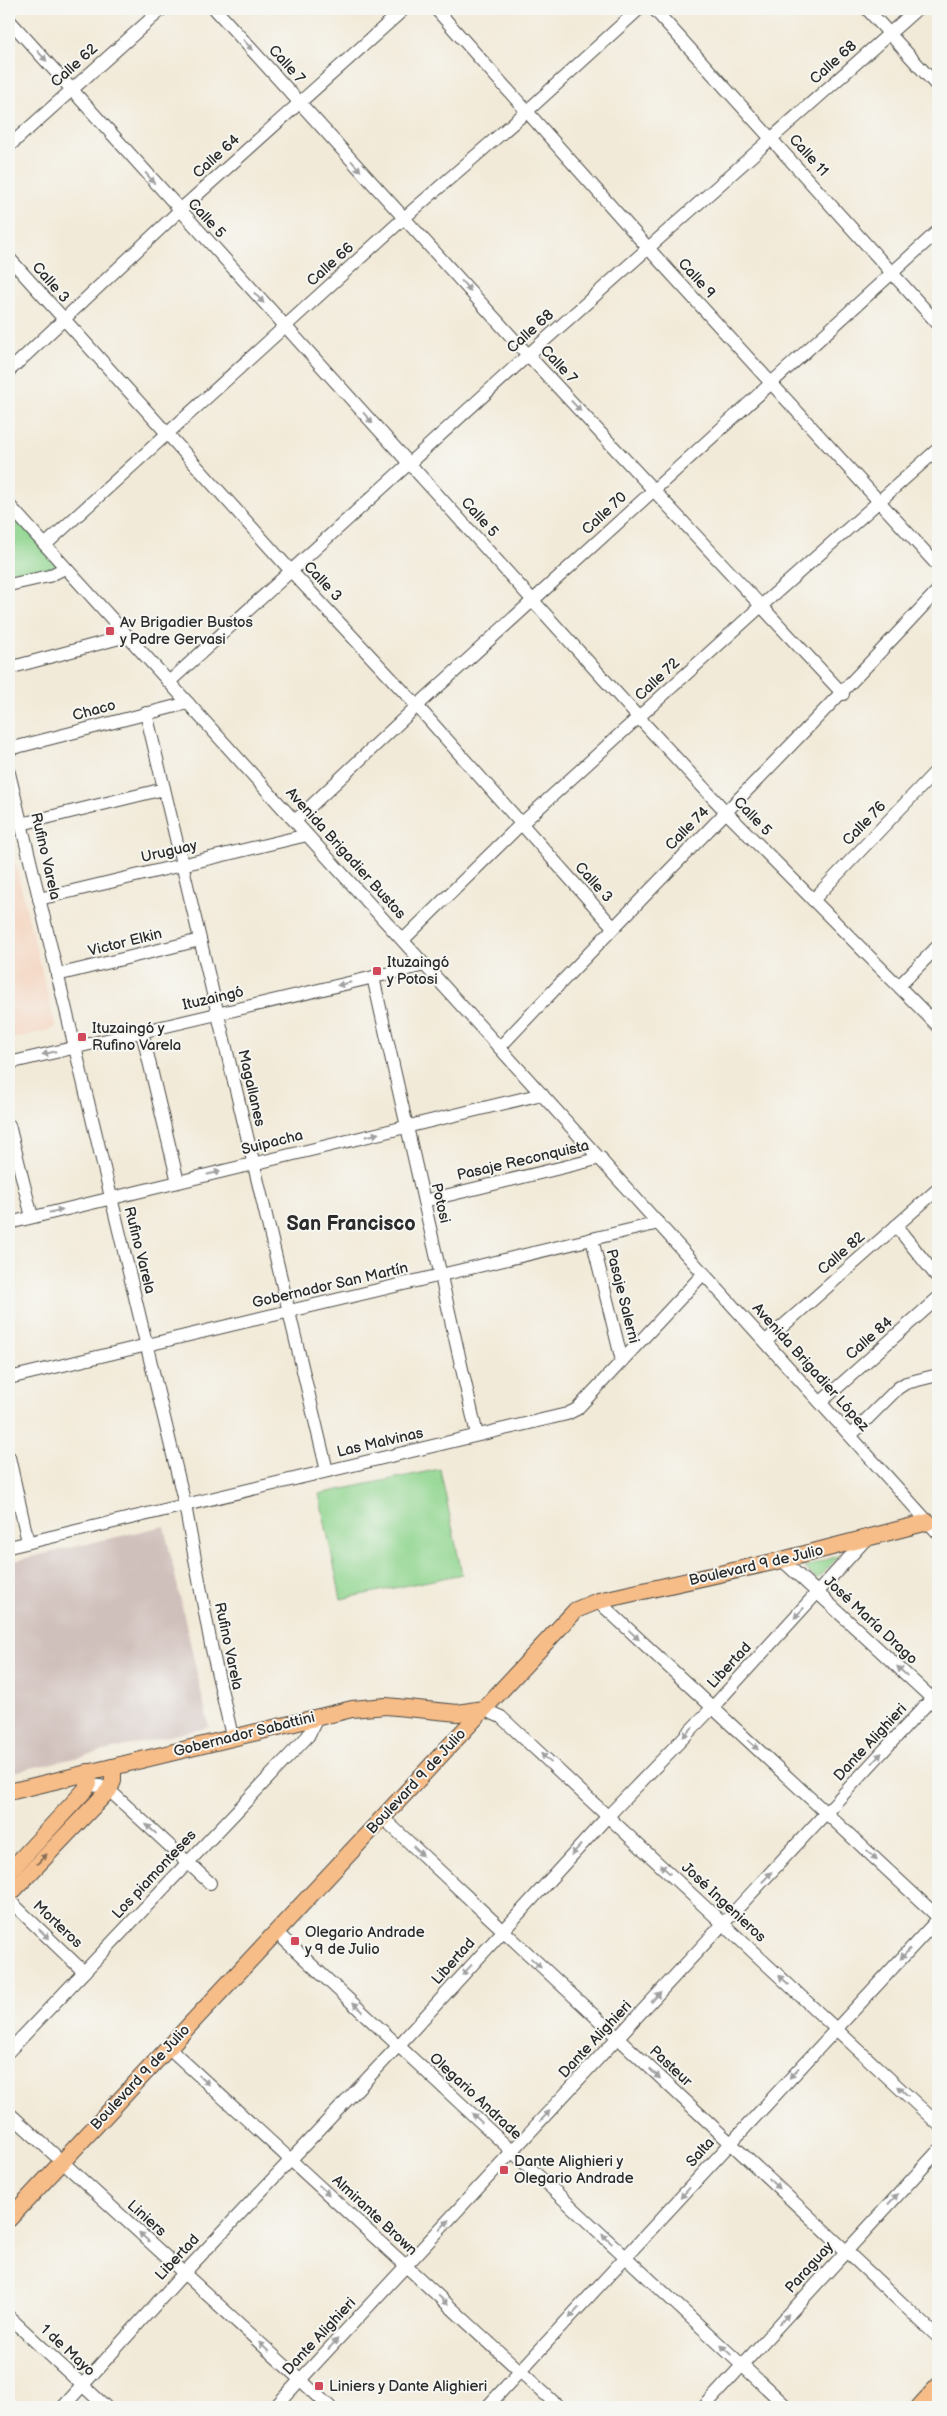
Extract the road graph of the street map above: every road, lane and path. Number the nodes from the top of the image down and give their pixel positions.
1 (162, 9) edge
2 (215, 9) edge
3 (404, 9) edge
4 (436, 9) edge
5 (639, 9) edge
6 (654, 9) edge
7 (867, 9) edge
8 (917, 9) edge
9 (9, 20) edge
10 (889, 34) junction
11 (938, 87) edge
12 (71, 89) junction
13 (299, 102) junction
14 (526, 112) junction
15 (772, 139) junction
16 (9, 146) edge
17 (179, 211) junction
18 (404, 218) junction
19 (938, 231) edge
20 (648, 248) junction
21 (9, 258) edge
22 (892, 272) junction
23 (62, 319) junction
24 (938, 324) edge
25 (286, 327) junction
26 (528, 355) junction
27 (9, 370) edge
28 (771, 383) junction
29 (167, 435) junction
30 (938, 449) edge
31 (409, 463) junction
32 (654, 490) junction
33 (878, 502) junction
34 (9, 506) edge
35 (45, 545) junction
36 (938, 566) edge
37 (65, 568) junction
38 (291, 571) junction
39 (9, 585) edge
40 (938, 590) edge
41 (534, 600) junction
42 (760, 606) junction
43 (128, 636) junction
44 (9, 668) edge
45 (169, 682) junction
46 (842, 694) junction
47 (188, 703) junction
48 (417, 706) junction
49 (146, 713) junction
50 (639, 718) junction
51 (9, 749) edge
52 (938, 769) edge
53 (9, 773) edge
54 (164, 789) junction
55 (726, 812) junction
56 (295, 822) junction
57 (21, 824) junction
58 (520, 825) junction
59 (307, 835) junction
60 (182, 864) junction
61 (39, 898) junction
62 (813, 900) junction
63 (613, 926) junction
64 (200, 940) junction
65 (403, 940) junction
66 (938, 946) edge
67 (426, 965) junction
68 (57, 975) junction
69 (373, 977) junction
70 (899, 986) junction
71 (218, 1014) junction
72 (938, 1026) edge
73 (142, 1032) junction
74 (75, 1047) junction
75 (500, 1047) junction
76 (9, 1063) edge
77 (542, 1094) junction
78 (9, 1126) edge
79 (407, 1126) junction
80 (601, 1158) junction
81 (254, 1164) junction
82 (178, 1182) junction
83 (938, 1189) edge
84 (111, 1198) junction
85 (424, 1201) junction
86 (32, 1217) junction
87 (9, 1223) edge
88 (659, 1223) junction
89 (896, 1226) junction
90 (592, 1239) junction
91 (704, 1273) junction
92 (441, 1275) junction
93 (938, 1278) edge
94 (938, 1298) edge
95 (289, 1311) junction
96 (766, 1341) junction
97 (146, 1345) junction
98 (622, 1361) junction
99 (938, 1375) edge
100 (9, 1378) edge
101 (821, 1402) junction
102 (477, 1435) junction
103 (850, 1435) junction
104 (9, 1457) edge
105 (327, 1471) junction
106 (185, 1504) junction
107 (935, 1525) edge
108 (867, 1538) junction
109 (28, 1542) junction
110 (9, 1547) edge
111 (782, 1560) junction
112 (818, 1593) junction
113 (598, 1601) junction
114 (936, 1698) edge
115 (712, 1708) junction
116 (483, 1709) junction
117 (318, 1716) junction
118 (232, 1736) junction
119 (114, 1766) junction
120 (88, 1779) junction
121 (109, 1790) junction
122 (9, 1792) edge
123 (826, 1813) junction
124 (608, 1816) junction
125 (383, 1818) junction
126 (187, 1862) junction
127 (9, 1872) edge
128 (210, 1883) dead end
129 (9, 1895) edge
130 (9, 1900) edge
131 (938, 1918) edge
132 (724, 1924) junction
133 (275, 1931) junction
134 (502, 1931) junction
135 (84, 1972) junction
136 (836, 2028) junction
137 (617, 2038) junction
138 (399, 2045) junction
139 (168, 2047) junction
140 (9, 2051) edge
141 (9, 2113) edge
142 (938, 2124) edge
143 (730, 2143) junction
144 (512, 2151) junction
145 (938, 2151) edge
146 (291, 2160) junction
147 (62, 2162) junction
148 (9, 2220) edge
149 (846, 2251) junction
150 (626, 2257) junction
151 (406, 2266) junction
152 (184, 2273) junction
153 (9, 2317) edge
154 (938, 2337) edge
155 (742, 2365) junction
156 (520, 2371) junction
157 (300, 2380) junction
158 (83, 2386) junction
159 (938, 2386) edge
160 (63, 2407) edge
161 (106, 2407) edge
162 (275, 2407) edge
163 (330, 2407) edge
164 (486, 2407) edge
165 (559, 2407) edge
166 (704, 2407) edge
167 (787, 2407) edge
168 (918, 2407) edge

1 - 12 street, Calle 62
2 -> 13 street, Calle 7
3 - 13 street, Calle 64
4 - 14 street, Calle 9
5 - 14 street, Calle 66
6 - 15 street, Calle 11
7 - 10 street
8 - 10 street, Calle 68
9 -> 12 street, Calle 5
10 - 11 street
10 - 15 street, Calle 68
12 - 16 street, Calle 62
12 -> 17 street, Calle 5
13 - 17 street, Calle 64
13 -> 18 street, Calle 7
14 - 18 street, Calle 66
14 - 20 street, Calle 9
15 - 20 street, Calle 68
15 - 22 street, Calle 11
17 - 23 street, Calle 64
17 -> 25 street, Calle 5
18 - 25 street, Calle 66
18 -> 26 street, Calle 7
19 - 22 street, Calle 70
20 - 26 street, Calle 68
20 - 28 street, Calle 9
21 - 23 street, Calle 3
22 - 24 street, Calle 11
22 - 28 street, Calle 70
23 - 27 street, Calle 64
23 - 29 street, Calle 3
25 - 29 street, Calle 66
25 -> 31 street, Calle 5
26 - 31 street, Calle 68
26 -> 32 street, Calle 7
28 - 32 street, Calle 70
28 - 33 street, Calle 9
29 - 35 street, Calle 66
29 - 38 street, Calle 3
30 - 33 street, Calle 72
31 - 38 street, Calle 68
31 - 41 street, Calle 5
32 - 41 street, Calle 70
32 - 42 street, Calle 7
33 - 36 street, Calle 9
33 - 42 street, Calle 72
34 - 35 street, Avenida Brigadier Bustos
35 - 37 street, Avenida Brigadier Bustos
37 - 39 street
37 - 43 street, Avenida Brigadier Bustos
38 - 45 street, Calle 68
38 - 48 street, Calle 3
40 - 46 street, Calle 74
41 - 48 street, Calle 70
41 - 50 street, Calle 5
42 - 46 street, Calle 7
42 - 50 street, Calle 72
43 - 44 street
43 - 45 street, Avenida Brigadier Bustos
45 - 47 street, Avenida Brigadier Bustos
46 - 55 street, Calle 74
47 - 49 street, Chaco
47 - 56 street, Avenida Brigadier Bustos
48 - 56 street, Calle 70
48 - 58 street, Calle 3
49 - 51 street, Chaco
49 - 54 street, Magallanes
50 - 55 street, Calle 5
50 - 58 street, Calle 72
52 - 62 street, Calle 76
53 - 57 street, Rufino Varela
54 - 57 street
54 - 60 street, Magallanes
55 - 62 street, Calle 5
55 - 63 street, Calle 74
56 - 59 street, Avenida Brigadier Bustos
57 - 61 street, Rufino Varela
58 - 63 street, Calle 3
58 - 65 street, Calle 72
59 - 60 street, Uruguay
59 - 65 street, Avenida Brigadier Bustos
60 - 61 street, Uruguay
60 - 64 street, Magallanes
61 - 68 street, Rufino Varela
62 - 70 street, Calle 5
63 - 75 street, Calle 74
64 - 68 street, Victor Elkin
64 - 71 street, Magallanes
65 - 67 street, Avenida Brigadier Bustos
66 - 70 street
67 - 69 street, Ituzaingó
67 - 75 street, Avenida Brigadier Bustos
68 - 74 street, Rufino Varela
69 -> 71 street, Ituzaingó
69 - 79 street, Potosi
70 - 72 street, Calle 5
71 - 73 street, Ituzaingó
71 - 81 street, Magallanes
73 - 74 street, Ituzaingó
73 - 82 street
74 -> 76 street, Ituzaingó
74 - 84 street, Rufino Varela
75 - 77 street, Avenida Brigadier Bustos
77 - 79 street, Suipacha
77 - 80 street, Avenida Brigadier Bustos
78 - 86 street
81 -> 79 street, Suipacha
79 - 85 street, Potosi
80 - 85 street, Pasaje Reconquista
80 - 88 street, Avenida Brigadier Bustos
82 -> 81 street, Suipacha
81 - 95 street, Magallanes
82 - 84 street, Suipacha
83 - 89 street, Calle 82
86 -> 84 street, Suipacha
84 - 97 street, Rufino Varela
85 - 92 street, Potosi
86 - 87 street, Suipacha
88 - 90 street, Gobernador San Martín
88 - 91 street, Avenida Brigadier López
89 - 93 street
89 - 96 street, Calle 82
90 - 92 street, Gobernador San Martín
90 - 98 street, Pasaje Salerni
91 - 96 street, Avenida Brigadier López
91 - 98 street, Las Malvinas
92 - 95 street, Gobernador San Martín
92 - 102 street, Potosi
94 - 101 street, Calle 84
95 - 97 street, Gobernador San Martín
95 - 105 street, Magallanes
96 - 101 street, Avenida Brigadier López
97 - 100 street, Gobernador San Martín
97 - 106 street, Rufino Varela
98 - 102 street, Las Malvinas
99 - 103 street
101 - 103 street, Avenida Brigadier López
102 - 105 street, Las Malvinas
103 - 107 street, Avenida Brigadier López
104 - 109 street
105 - 106 street, Las Malvinas
106 - 109 street, Las Malvinas
106 - 118 street, Rufino Varela
107 - 108 main road, Boulevard 9 de Julio
108 - 111 main road, Boulevard 9 de Julio
108 - 112 street, Libertad
109 - 110 street, Las Malvinas
111 - 112 street, José María Drago
111 - 113 main road, Boulevard 9 de Julio
114 -> 112 street, José María Drago
112 -> 115 street, Libertad
113 -> 115 street
113 - 116 main road, Boulevard 9 de Julio
123 -> 114 street, Dante Alighieri
115 -> 123 street
115 -> 124 street, Libertad
116 - 117 main road, Gobernador Sabattini
124 -> 116 street, José Ingenieros
116 - 125 main road, Boulevard 9 de Julio
117 - 118 main road, Gobernador Sabattini
117 - 126 street, Los piamonteses
118 - 119 main road, Gobernador Sabattini
119 - 120 main road, Gobernador Sabattini
119 - 121 main road
120 - 121 street
120 - 122 main road, Gobernador Sabattini
120 - 127 main road
126 -> 121 street
129 -> 121 main road
123 -> 131 street
132 -> 123 street, Dante Alighieri
132 -> 124 street, José Ingenieros
124 -> 134 street, Libertad
125 - 133 main road, Boulevard 9 de Julio
125 -> 134 street, Pasteur
126 - 128 street
126 - 135 street, Los piamonteses
130 -> 135 street, Morteros
131 -> 136 street, Salta
136 -> 132 street, José Ingenieros
137 -> 132 street, Dante Alighieri
138 -> 133 street, Olegario Andrade
133 - 139 main road, Boulevard 9 de Julio
134 -> 137 street, Pasteur
134 -> 138 street, Libertad
135 - 140 street, Los piamonteses
142 -> 136 street, José Ingenieros
136 -> 143 street, Salta
137 -> 143 street, Pasteur
144 -> 137 street, Dante Alighieri
144 -> 138 street, Olegario Andrade
138 - 146 street, Libertad
139 -> 146 street, Almirante Brown
139 - 147 main road, Boulevard 9 de Julio
141 - 147 street, Liniers
143 -> 149 street, Pasteur
143 -> 150 street, Salta
150 -> 144 street, Olegario Andrade
151 -> 144 street, Dante Alighieri
149 -> 145 street, Paraguay
146 -> 151 street, Almirante Brown
146 - 152 street, Libertad
147 - 148 main road, Boulevard 9 de Julio
152 -> 147 street, Liniers
149 - 154 street, Pasteur
155 -> 149 street, Paraguay
155 -> 150 street, Olegario Andrade
150 -> 156 street, Salta
151 -> 156 street, Almirante Brown
157 -> 151 street, Dante Alighieri
157 -> 152 street, Liniers
152 - 158 street, Libertad
153 - 158 street, 1 de Mayo
155 - 166 street, Paraguay
155 - 167 street, Olegario Andrade
156 - 164 street, Salta
156 - 165 street, Almirante Brown
157 - 162 street, Dante Alighieri
157 - 163 street, Liniers
158 - 160 street, Libertad
158 - 161 street, 1 de Mayo
159 - 168 main road

